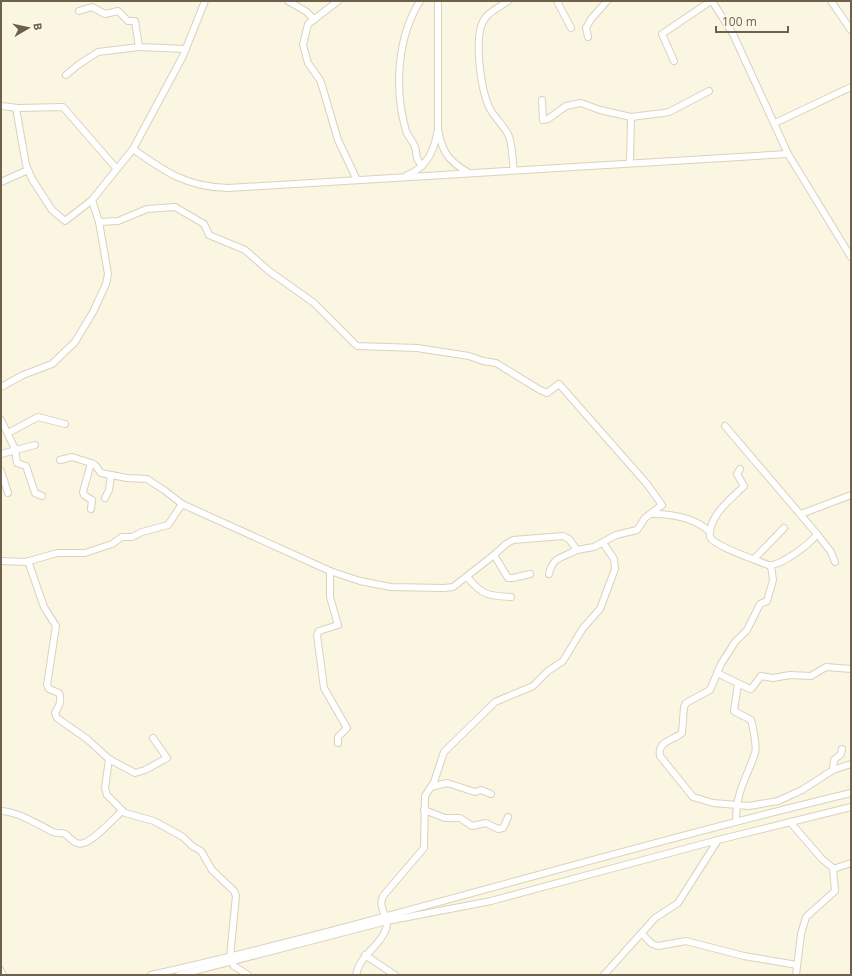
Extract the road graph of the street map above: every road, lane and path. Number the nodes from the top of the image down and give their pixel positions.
1 (97, 1) edge
2 (204, 1) edge
3 (288, 1) edge
4 (338, 1) edge
5 (420, 1) edge
6 (438, 1) edge
7 (508, 1) edge
8 (557, 1) edge
9 (607, 1) edge
10 (712, 1) edge
11 (830, 1) edge
12 (95, 9) junction
13 (79, 11) dead end
14 (314, 20) junction
15 (571, 28) dead end
16 (851, 30) edge
17 (588, 36) dead end
18 (139, 47) junction
19 (186, 49) junction
20 (674, 61) dead end
21 (66, 76) dead end
22 (851, 87) edge
23 (709, 91) dead end
24 (542, 100) dead end
25 (1, 106) edge
26 (16, 108) junction
27 (630, 117) junction
28 (775, 123) junction
29 (438, 129) junction
30 (133, 149) junction
31 (788, 154) junction
32 (630, 162) junction
33 (422, 166) junction
34 (116, 168) junction
35 (28, 170) junction
36 (514, 170) junction
37 (470, 173) junction
38 (402, 178) junction
39 (2, 180) edge
40 (357, 180) junction
41 (92, 200) junction
42 (99, 222) junction
43 (851, 257) edge
44 (1, 387) edge
45 (1, 420) edge
46 (65, 424) dead end
47 (724, 426) dead end
48 (8, 433) junction
49 (35, 445) dead end
50 (15, 450) junction
51 (1, 454) edge
52 (60, 460) dead end
53 (91, 463) junction
54 (740, 469) dead end
55 (1, 471) edge
56 (111, 475) junction
57 (8, 493) dead end
58 (851, 495) edge
59 (42, 496) dead end
60 (105, 498) dead end
61 (182, 504) junction
62 (91, 509) dead end
63 (653, 514) junction
64 (801, 514) junction
65 (784, 528) dead end
66 (710, 532) junction
67 (817, 534) junction
68 (603, 544) junction
69 (577, 550) junction
70 (494, 555) junction
71 (754, 559) junction
72 (1, 561) edge
73 (28, 561) junction
74 (835, 562) dead end
75 (771, 566) junction
76 (330, 572) junction
77 (530, 574) dead end
78 (549, 574) dead end
79 (467, 577) junction
80 (511, 597) dead end
81 (851, 669) edge
82 (717, 673) junction
83 (738, 684) junction
84 (153, 738) dead end
85 (338, 743) dead end
86 (842, 749) dead end
87 (109, 759) junction
88 (851, 764) edge
89 (833, 770) junction
90 (431, 787) junction
91 (851, 793) edge
92 (491, 794) dead end
93 (736, 805) junction
94 (851, 807) edge
95 (122, 810) junction
96 (424, 810) junction
97 (1, 811) edge
98 (508, 817) dead end
99 (736, 821) junction
100 (790, 822) junction
101 (718, 840) junction
102 (851, 863) edge
103 (833, 869) junction
104 (386, 919) junction
105 (642, 934) junction
106 (365, 955) junction
107 (231, 959) junction
108 (797, 965) junction
109 (1, 971) edge
110 (188, 974) edge
111 (3, 975) edge
112 (151, 975) edge
113 (179, 975) edge
114 (248, 975) edge
115 (356, 975) edge
116 (395, 975) edge
117 (604, 975) edge
118 (796, 975) edge

1 - 12 street
2 - 19 street
3 - 14 street
4 - 14 street
5 - 33 street
6 - 29 street
7 - 36 street
8 - 15 street
9 - 17 street
10 - 20 street
10 - 28 street
11 - 16 street
12 - 13 street
12 - 18 street
14 - 40 street
18 - 19 street
18 - 21 street
19 - 30 street
22 - 28 street
23 - 27 street
24 - 27 street
25 - 26 street
26 - 34 street
26 - 35 street
27 - 32 street
28 - 31 street
29 - 33 street
29 - 37 street
30 - 34 street
30 - 40 street
31 - 32 street
31 - 43 street
32 - 36 street
33 - 38 street
34 - 41 street
35 - 39 street
35 - 41 street
36 - 37 street
37 - 38 street
38 - 40 street
41 - 42 street
42 - 44 street
42 - 63 street
45 - 48 street
46 - 48 street
47 - 64 street
48 - 50 street
49 - 50 street
50 - 51 street
50 - 59 street
52 - 53 street
53 - 56 street
53 - 62 street
54 - 66 street
55 - 57 street
56 - 60 street
56 - 61 street
58 - 64 street
61 - 73 street
61 - 76 street
63 - 66 street
63 - 68 street
64 - 67 street
65 - 71 street
66 - 71 street
67 - 74 street
67 - 75 street
68 - 69 street
68 - 90 street
69 - 70 street
69 - 78 street
70 - 77 street
70 - 79 street
71 - 75 street
72 - 73 street
73 - 87 street
75 - 82 street
76 - 79 street
76 - 85 street
79 - 80 street
81 - 83 street
82 - 83 street
82 - 93 street
83 - 93 street
84 - 87 street
86 - 89 street
87 - 95 street
88 - 89 street
89 - 93 street
90 - 92 street
90 - 96 street
91 - 99 street
93 - 99 street
94 - 100 street
95 - 97 street
95 - 107 street
96 - 98 street
96 - 104 street
99 - 104 street
100 - 101 street
100 - 103 street
101 - 104 street
101 - 105 street
102 - 103 street
103 - 108 street
104 - 106 street
104 - 107 street
105 - 108 street
105 - 117 street
106 - 115 street
106 - 116 street
107 - 110 street
107 - 112 street
107 - 114 street
108 - 118 street
109 - 111 street
110 - 113 street

